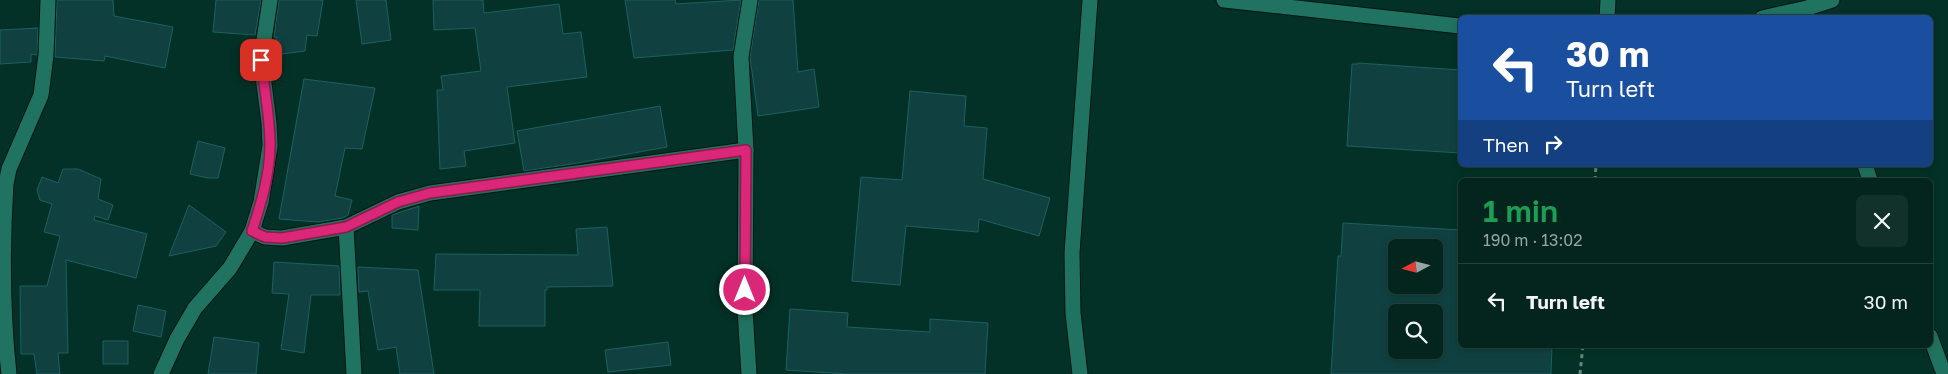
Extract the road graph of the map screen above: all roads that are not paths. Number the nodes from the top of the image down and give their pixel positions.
1 (48, 0) edge
2 (270, 0) edge
3 (750, 0) edge
4 (1090, 0) edge
5 (1224, 0) edge
6 (1608, 0) edge
7 (1832, 0) edge
8 (1809, 13) edge
9 (1607, 15) edge
10 (1790, 15) edge
11 (1458, 26) edge
12 (746, 150) junction
13 (346, 227) junction
14 (252, 231) junction
15 (1933, 344) edge
16 (9, 374) edge
17 (162, 374) edge
18 (354, 374) edge
19 (749, 374) edge
20 (1080, 374) edge
21 (1944, 374) edge

1 - 16 street
2 - 14 street
3 - 12 street
4 - 20 street
5 - 11 street
6 - 9 street
7 - 8 street
8 - 10 street
12 - 13 street
12 - 19 street
13 - 14 street
13 - 18 street
14 - 17 street
15 - 21 street

